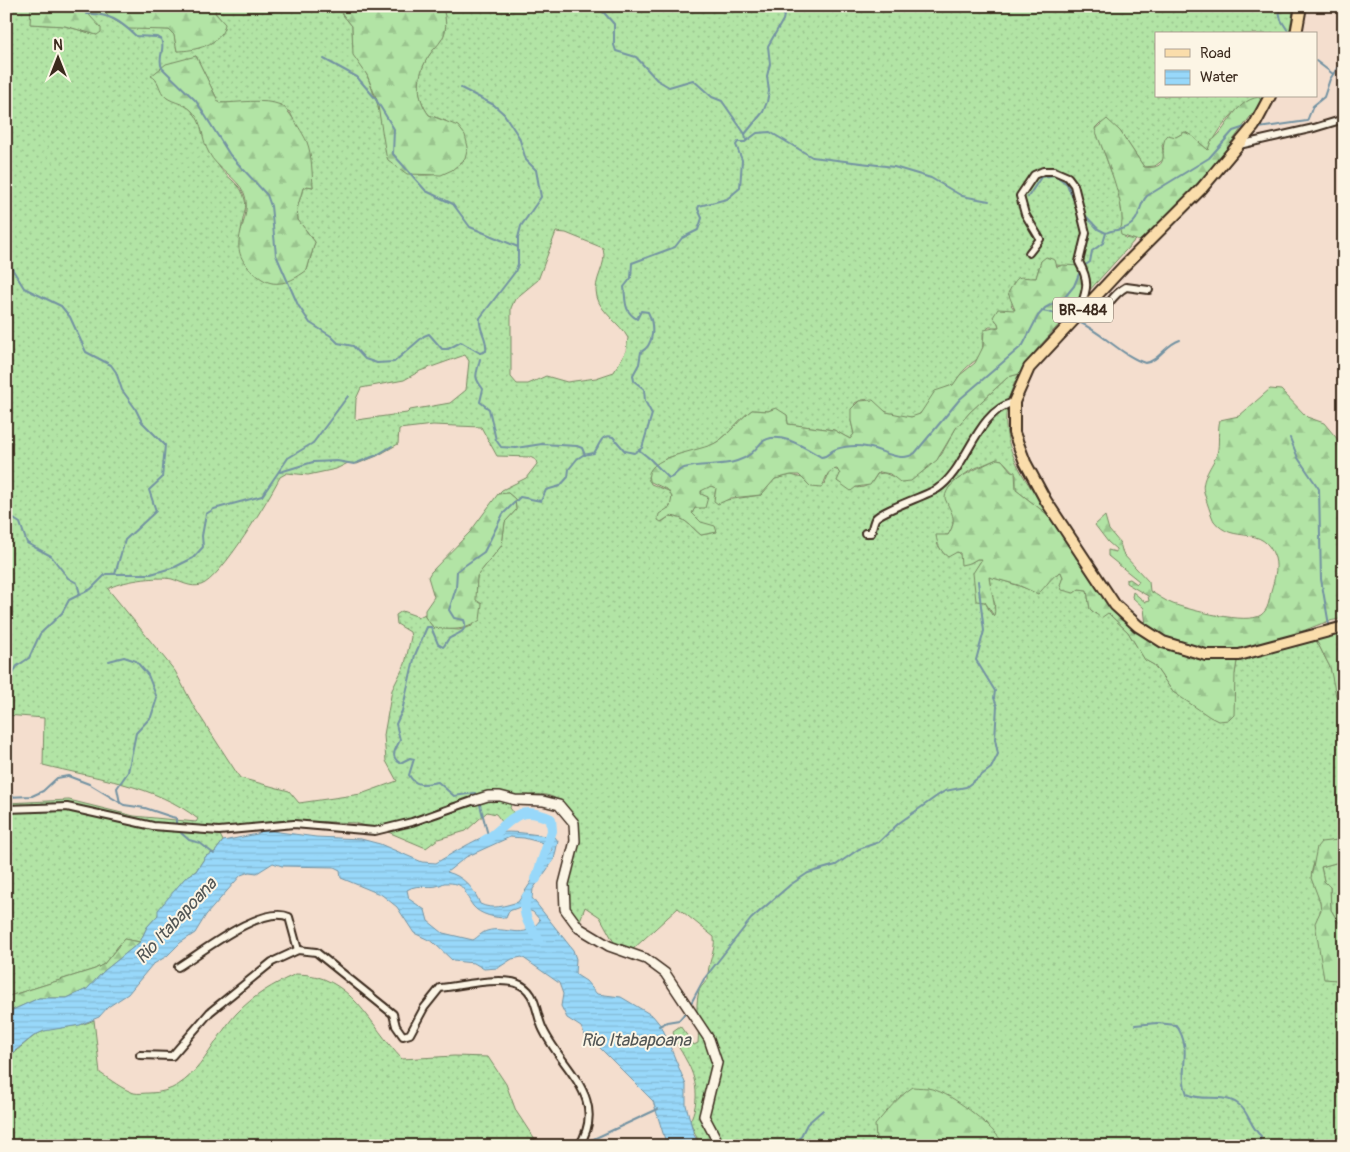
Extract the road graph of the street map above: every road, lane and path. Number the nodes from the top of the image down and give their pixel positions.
1 (1301, 6) edge
2 (1296, 32) edge
3 (1269, 98) edge
4 (1344, 119) edge
5 (1240, 145) junction
6 (1029, 253) dead end
7 (1149, 290) dead end
8 (1077, 317) junction
9 (1014, 402) junction
10 (865, 533) dead end
11 (1344, 627) edge
12 (478, 799) joint
13 (6, 809) edge
14 (298, 950) junction
15 (178, 967) dead end
16 (140, 1055) dead end
17 (580, 1146) edge
18 (720, 1146) edge

1 - 2 main road
3 - 5 main road, BR-484
4 - 5 street
5 - 8 main road, BR-484
6 - 8 street
7 - 8 street
8 - 9 main road, BR-484
9 - 10 street
9 - 11 main road, BR-484
12 - 13 street
12 - 18 street
14 - 15 street
14 - 16 street
14 - 17 street

